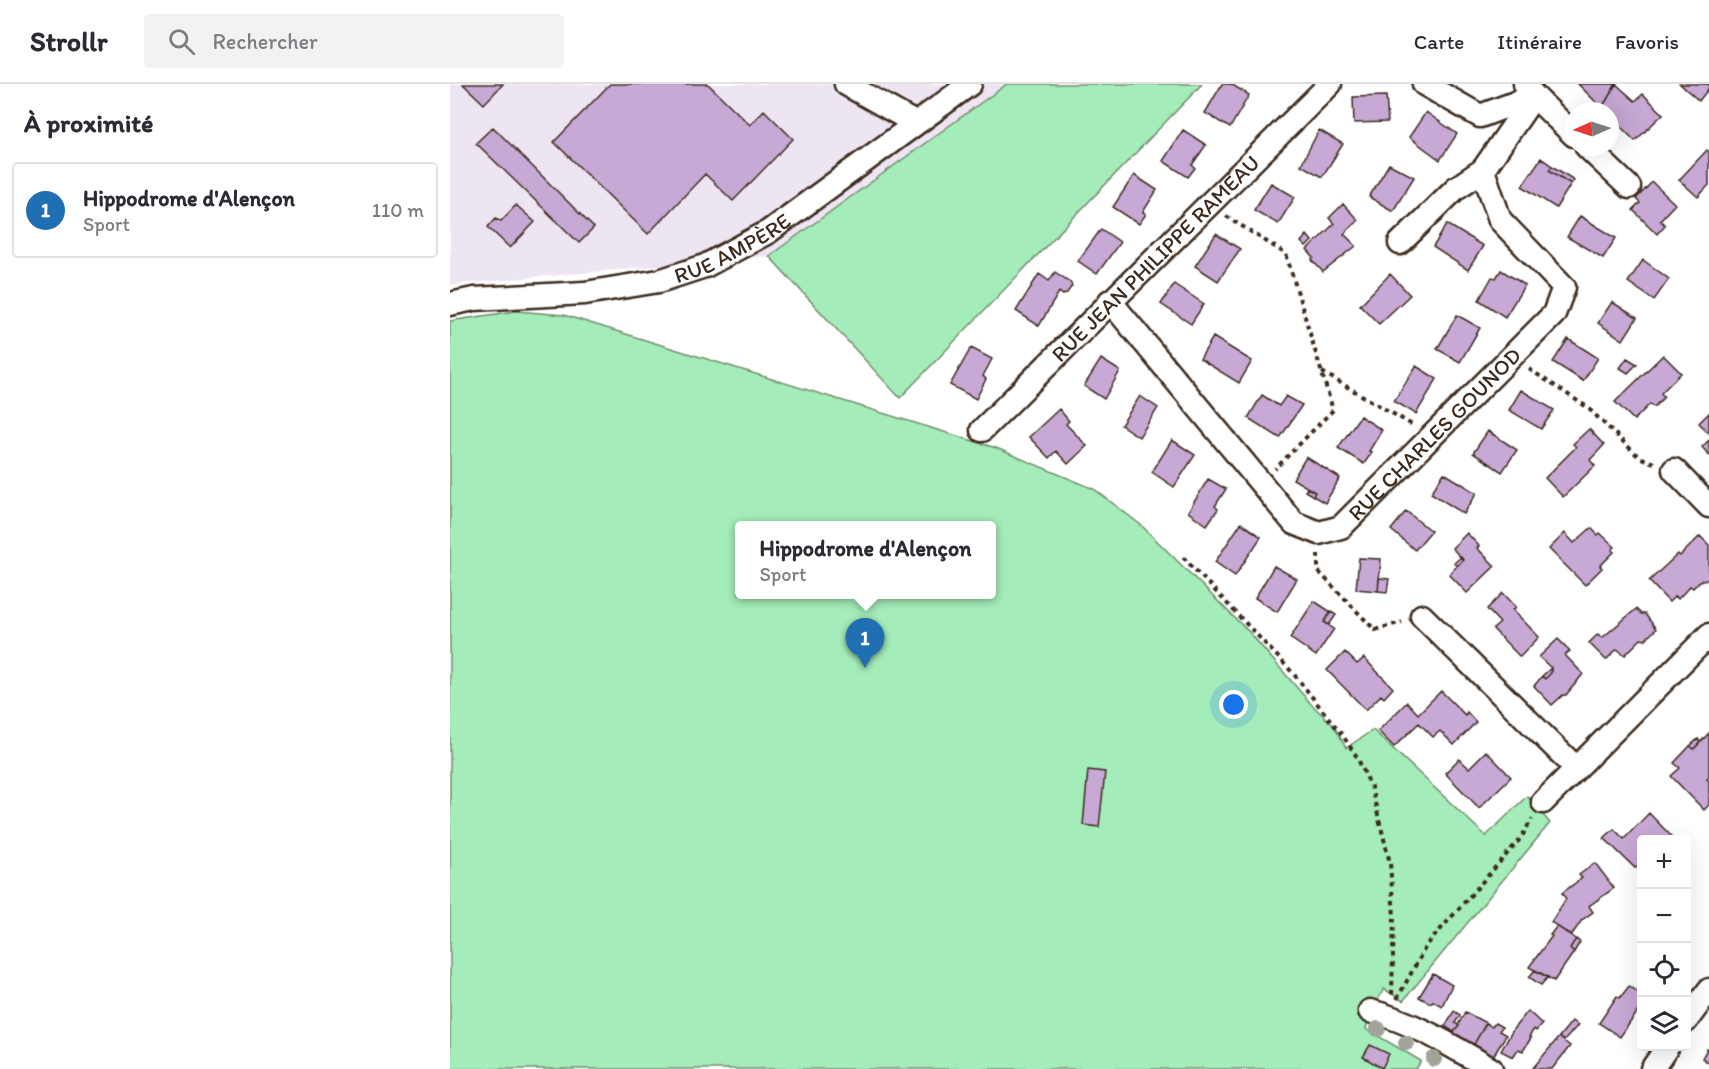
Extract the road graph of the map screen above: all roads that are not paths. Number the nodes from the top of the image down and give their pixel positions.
1 (846, 84) edge
2 (970, 84) edge
3 (1330, 84) edge
4 (1424, 84) edge
5 (1530, 90) edge
6 (915, 123) junction
7 (1565, 126) edge
8 (1596, 156) edge
9 (1483, 170) junction
10 (1629, 187) dead end
11 (1400, 243) dead end
12 (1110, 301) junction
13 (450, 304) edge
14 (981, 430) dead end
15 (1674, 470) road end
16 (1709, 506) edge
17 (1422, 616) road end
18 (1709, 635) edge
19 (1576, 768) junction
20 (1543, 802) road end
21 (1709, 990) edge
22 (1383, 1012) road end
23 (1691, 1014) edge
24 (1665, 1051) edge
25 (1491, 1069) edge
26 (1652, 1069) edge

1 - 6 street
2 - 6 street, RUE AMPÈRE
3 - 12 street, RUE JEAN PHILIPPE RAMEAU
4 - 5 street
5 - 7 street
5 - 9 street
6 - 13 street, RUE AMPÈRE
8 - 10 street
9 - 11 street
9 - 12 street, RUE CHARLES GOUNOD
12 - 14 street, RUE JEAN PHILIPPE RAMEAU
15 - 16 street
17 - 19 street
18 - 19 street
19 - 20 street
21 - 23 street
22 - 25 street
24 - 26 street

